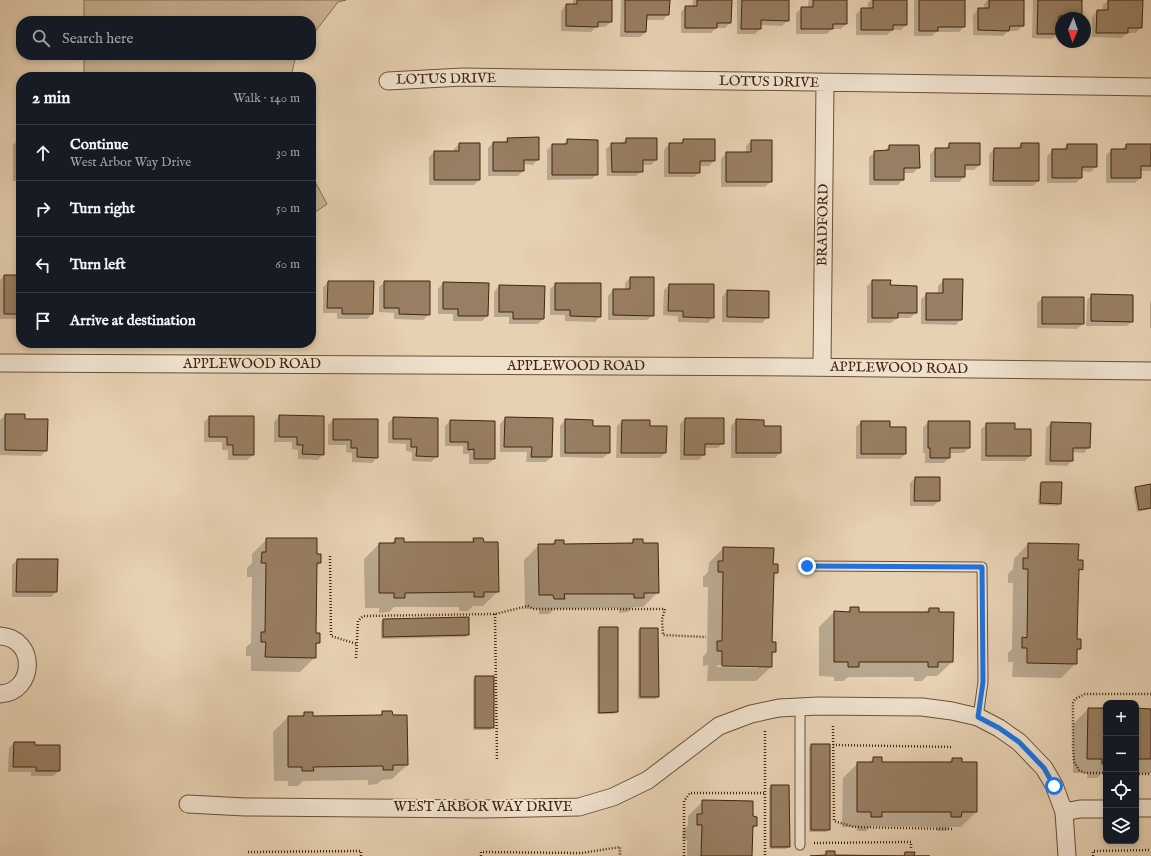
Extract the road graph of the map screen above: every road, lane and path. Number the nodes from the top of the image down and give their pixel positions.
1 (388, 81) dead end
2 (824, 83) junction
3 (1151, 87) edge
4 (0, 363) edge
5 (822, 368) junction
6 (1151, 371) edge
7 (330, 556) dead end
8 (807, 566) dead end
9 (495, 614) junction
10 (0, 636) edge
11 (706, 637) dead end
12 (357, 644) junction
13 (356, 658) dead end
14 (0, 694) edge
15 (1151, 694) edge
16 (800, 706) junction
17 (978, 717) junction
18 (833, 724) dead end
19 (765, 730) dead end
20 (833, 745) junction
21 (953, 747) dead end
22 (497, 761) dead end
23 (1103, 773) edge
24 (1139, 774) edge
25 (1151, 774) edge
26 (765, 793) junction
27 (188, 804) dead end
28 (1139, 808) edge
29 (1151, 808) edge
30 (1103, 809) edge
31 (1064, 812) junction
32 (953, 829) dead end
33 (800, 845) dead end
34 (812, 849) dead end
35 (911, 849) dead end
36 (1151, 850) edge
37 (248, 852) dead end
38 (361, 856) edge
39 (481, 856) edge
40 (620, 856) edge
41 (684, 856) edge
42 (765, 856) edge
43 (1067, 856) edge
44 (1093, 856) edge

1 - 2 street, LOTUS DRIVE
2 - 3 street, LOTUS DRIVE
2 - 5 street, BRADFORD
4 - 5 street, APPLEWOOD ROAD
5 - 6 street, APPLEWOOD ROAD
7 - 12 path
8 - 17 lane
9 - 11 path
9 - 12 path
9 - 22 path
10 - 14 street
12 - 13 path
15 - 23 path
16 - 17 street, WEST ARBOR WAY DRIVE
16 - 27 street, WEST ARBOR WAY DRIVE
16 - 33 lane
17 - 31 street, WEST ARBOR WAY DRIVE
18 - 20 path
19 - 26 path
20 - 21 path
20 - 32 path
24 - 25 path
26 - 41 path
26 - 42 path
28 - 29 street
30 - 31 street
31 - 43 street, WEST ARBOR WAY DRIVE
34 - 35 path
36 - 44 path
37 - 38 path
39 - 40 path

